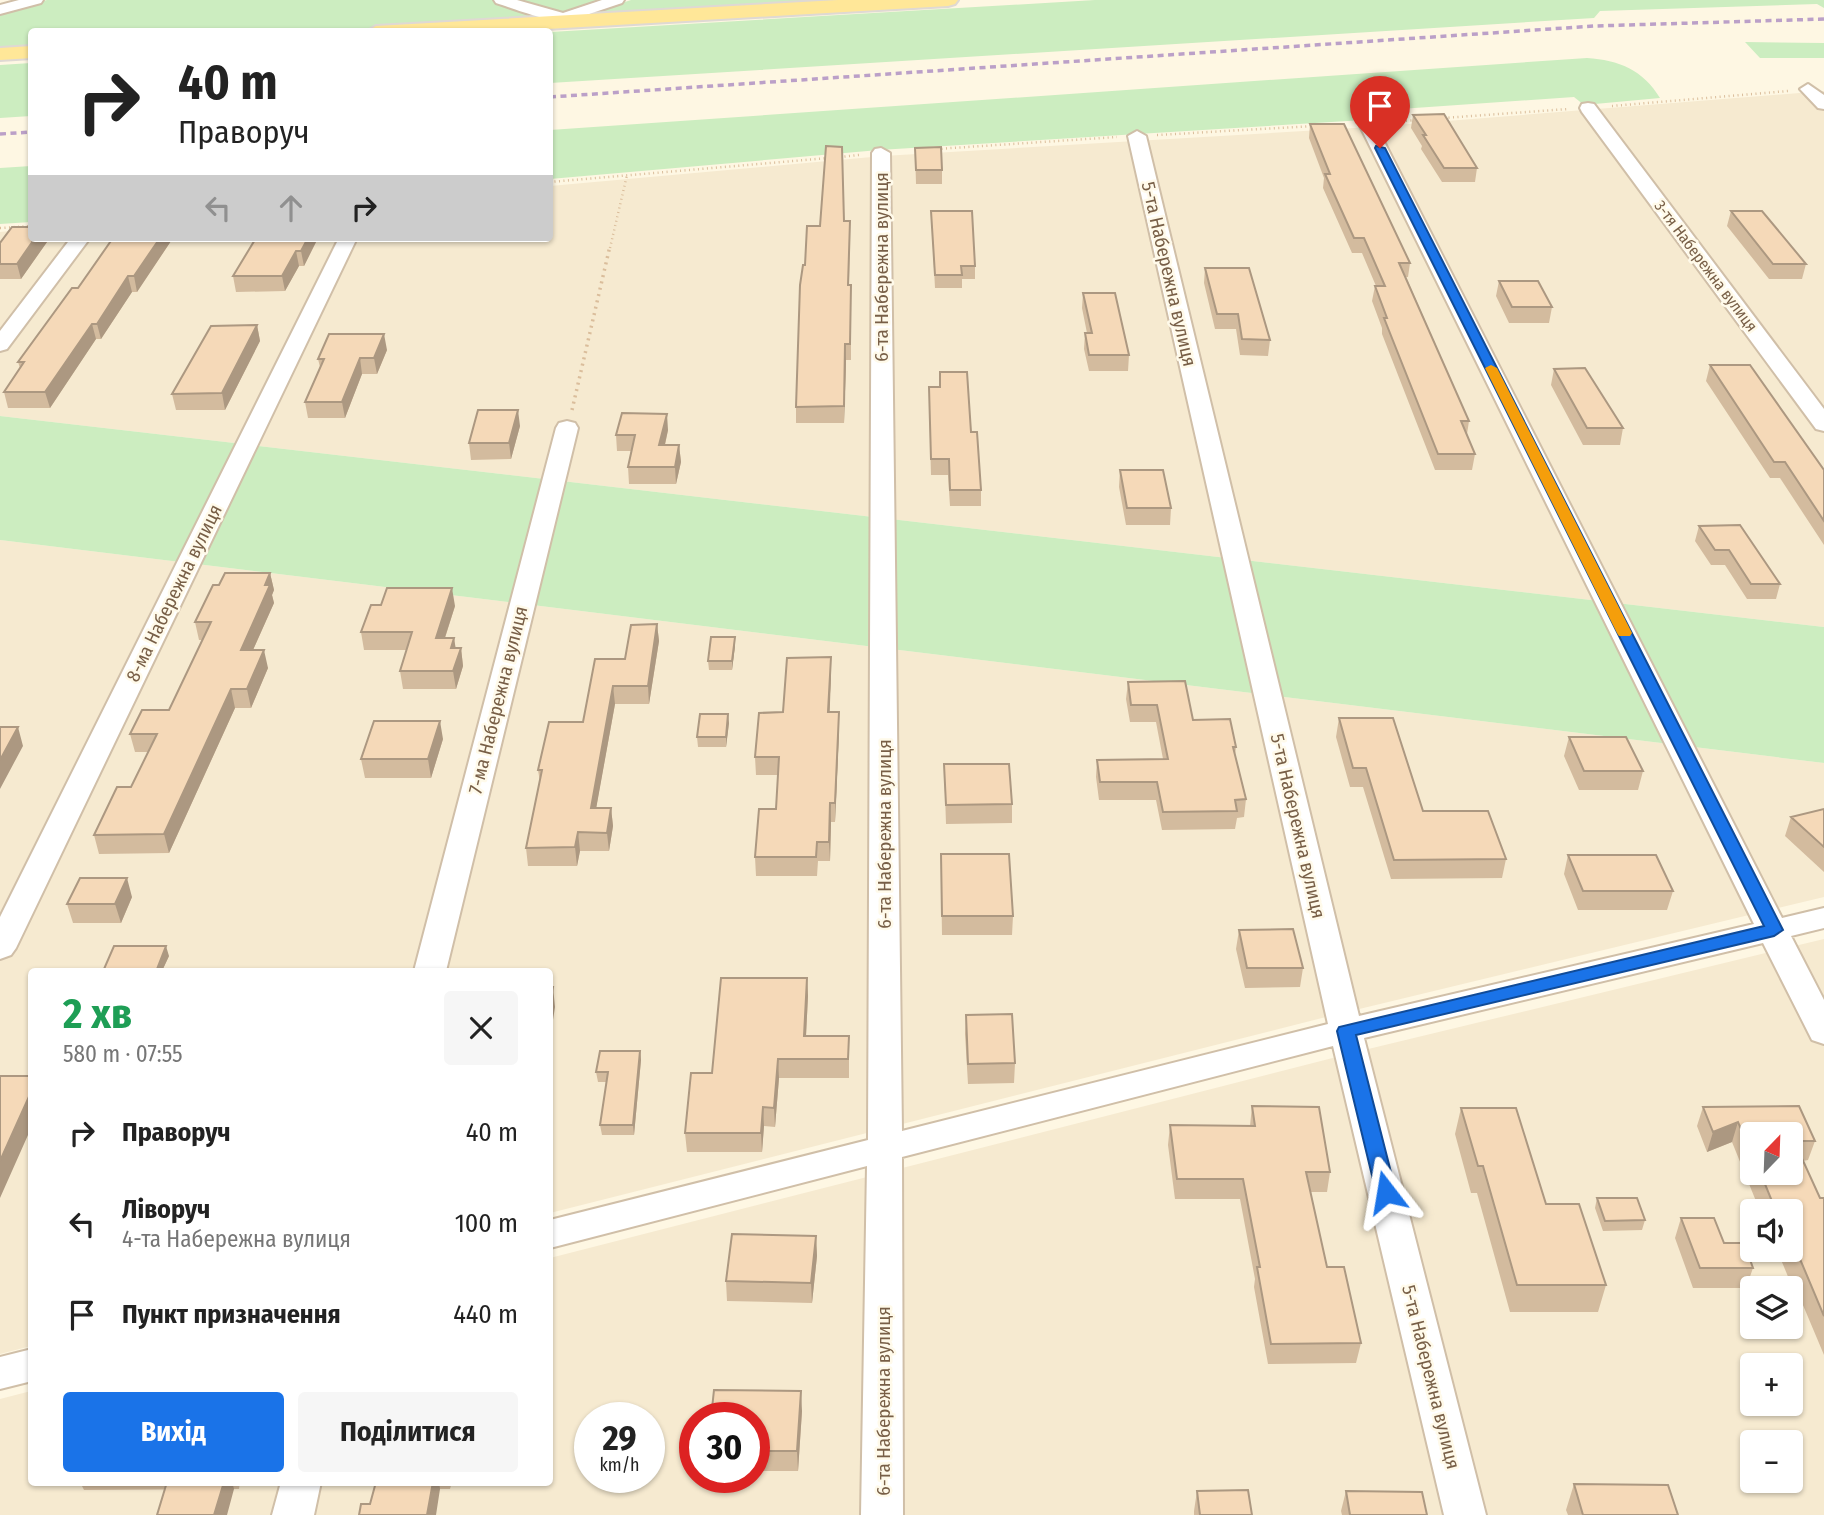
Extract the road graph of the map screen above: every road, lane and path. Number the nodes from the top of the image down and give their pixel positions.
1 (36, 0) edge
2 (501, 0) edge
3 (617, 0) edge
4 (948, 0) edge
5 (0, 10) edge
6 (573, 18) junction
7 (432, 28) edge
8 (28, 52) edge
9 (0, 54) edge
10 (1808, 89) joint
11 (1824, 104) edge
12 (1588, 108) junction
13 (1436, 119) edge
14 (1423, 120) edge
15 (1367, 124) joint
16 (1313, 127) edge
17 (1137, 136) junction
18 (935, 149) edge
19 (881, 153) joint
20 (627, 175) junction
21 (553, 182) edge
22 (28, 226) edge
23 (0, 228) edge
24 (78, 242) edge
25 (346, 242) edge
26 (0, 345) edge
27 (1824, 424) edge
28 (567, 428) joint
29 (1824, 918) edge
30 (1774, 930) junction
31 (0, 948) edge
32 (431, 968) edge
33 (1346, 1031) junction
34 (1824, 1032) edge
35 (885, 1148) junction
36 (553, 1233) edge
37 (28, 1366) edge
38 (0, 1373) edge
39 (300, 1486) edge
40 (293, 1515) edge
41 (882, 1515) edge
42 (1465, 1515) edge

1 - 5 street
2 - 6 street
3 - 6 street
4 - 6 main road
6 - 7 main road
8 - 9 main road
10 - 11 street
10 - 12 path
12 - 13 path
12 - 27 street, 3-тя Набережна вулиця
14 - 15 path
15 - 30 street
16 - 17 path
17 - 18 path
17 - 33 street, 5-та Набережна вулиця
19 - 20 path
19 - 35 street, 6-та Набережна вулиця
20 - 21 path
20 - 28 path
22 - 23 path
24 - 26 street
25 - 31 street, 8-ма Набережна вулиця
28 - 32 street, 7-ма Набережна вулиця
29 - 30 street
30 - 33 street
30 - 34 street
33 - 35 street
33 - 42 street, 5-та Набережна вулиця
35 - 36 street
35 - 41 street, 6-та Набережна вулиця
37 - 38 street
39 - 40 street

